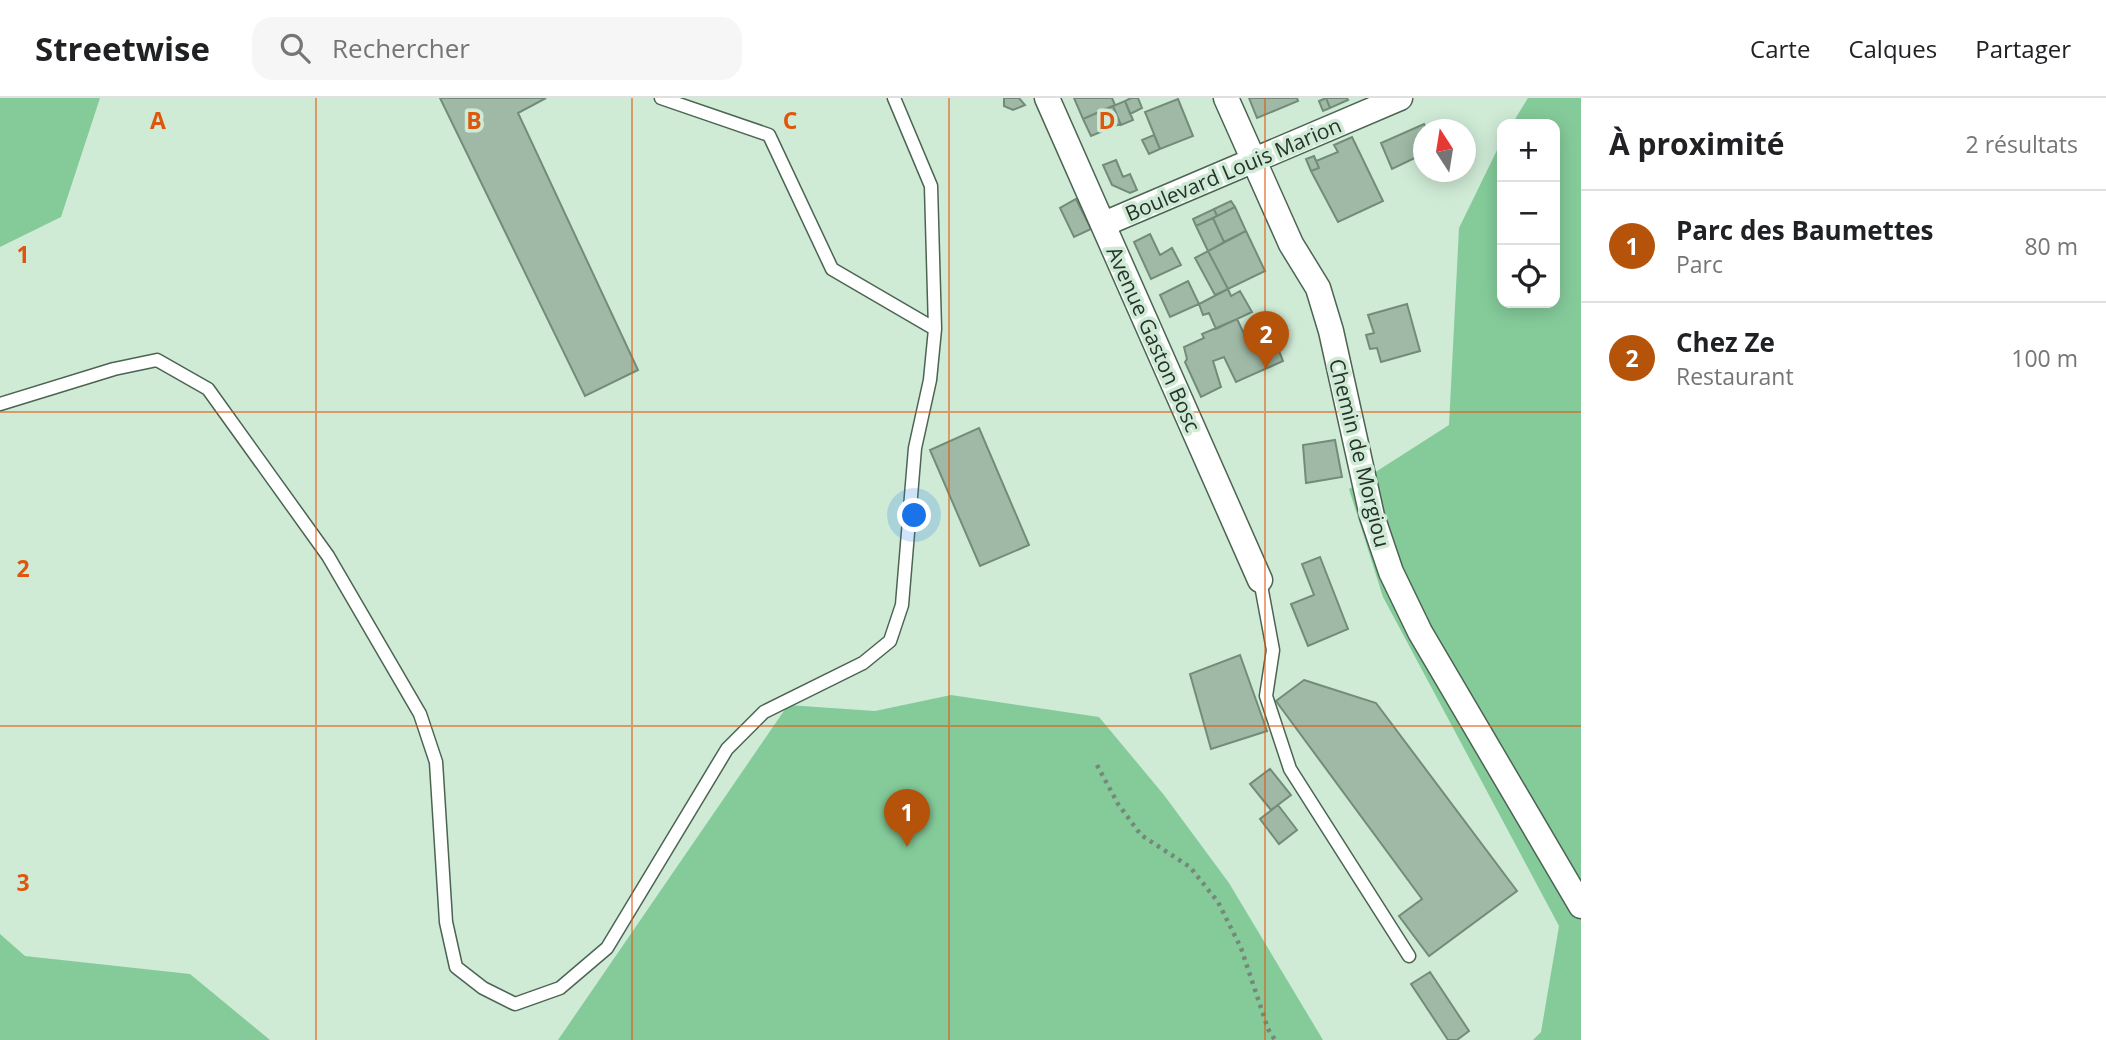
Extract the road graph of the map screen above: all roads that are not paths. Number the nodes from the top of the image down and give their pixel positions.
1 (661, 98) edge
2 (894, 98) edge
3 (1047, 98) edge
4 (1226, 98) edge
5 (1400, 98) edge
6 (1253, 160) junction
7 (1104, 223) junction
8 (935, 328) junction
9 (0, 404) edge
10 (1260, 580) joint
11 (1581, 906) edge
12 (1409, 956) dead end

1 - 8 lane
2 - 8 lane
3 - 7 street, Avenue Gaston Bosc
4 - 6 street, Chemin de Morgiou
5 - 6 street, Boulevard Louis Marion
6 - 7 street, Boulevard Louis Marion
6 - 11 street, Chemin de Morgiou
7 - 10 street, Avenue Gaston Bosc
8 - 9 lane
10 - 12 lane

